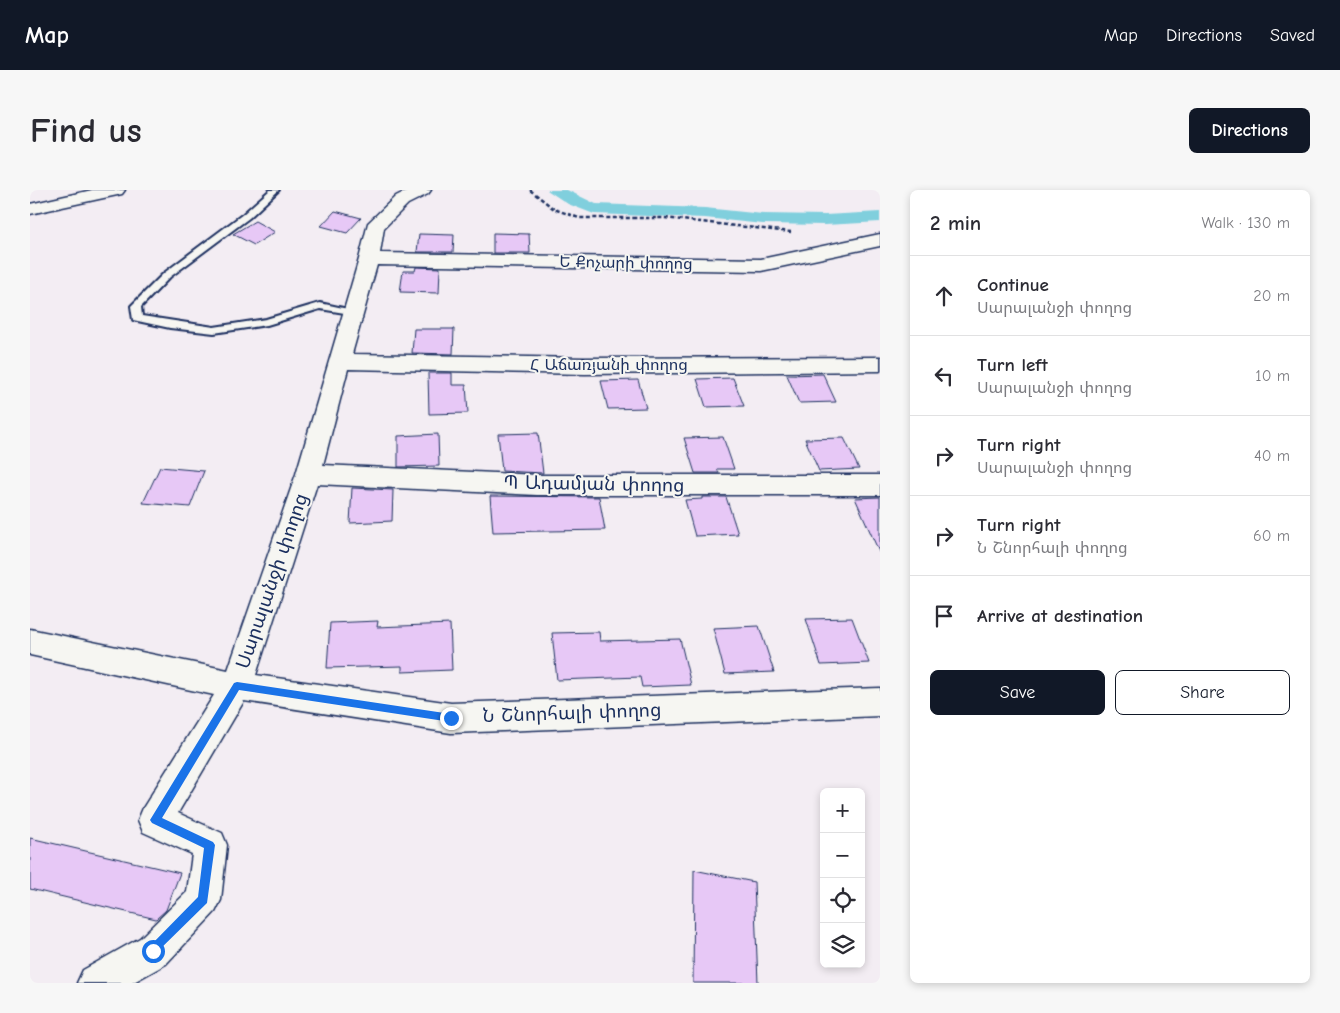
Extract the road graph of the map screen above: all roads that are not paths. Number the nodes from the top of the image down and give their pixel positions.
1 (116, 190) edge
2 (275, 190) edge
3 (422, 190) edge
4 (30, 209) edge
5 (880, 240) edge
6 (369, 260) junction
7 (353, 313) junction
8 (339, 360) junction
9 (880, 364) edge
10 (308, 474) junction
11 (880, 485) edge
12 (30, 642) edge
13 (237, 686) junction
14 (880, 702) edge
15 (96, 983) edge

1 - 4 street
2 - 7 lane
3 - 6 street, Սարալանջի փողոց
5 - 6 street, Ե Քոչարի փողոց
6 - 7 street, Սարալանջի փողոց
7 - 8 street, Սարալանջի փողոց
8 - 9 street, Հ Աճառյանի փողոց
8 - 10 street, Սարալանջի փողոց
10 - 11 street, Պ Ադամյան փողոց
10 - 13 street, Սարալանջի փողոց
12 - 13 street, Ն Շնորհալի փողոց
13 - 14 street, Ն Շնորհալի փողոց
13 - 15 street, Սարալանջի փողոց

